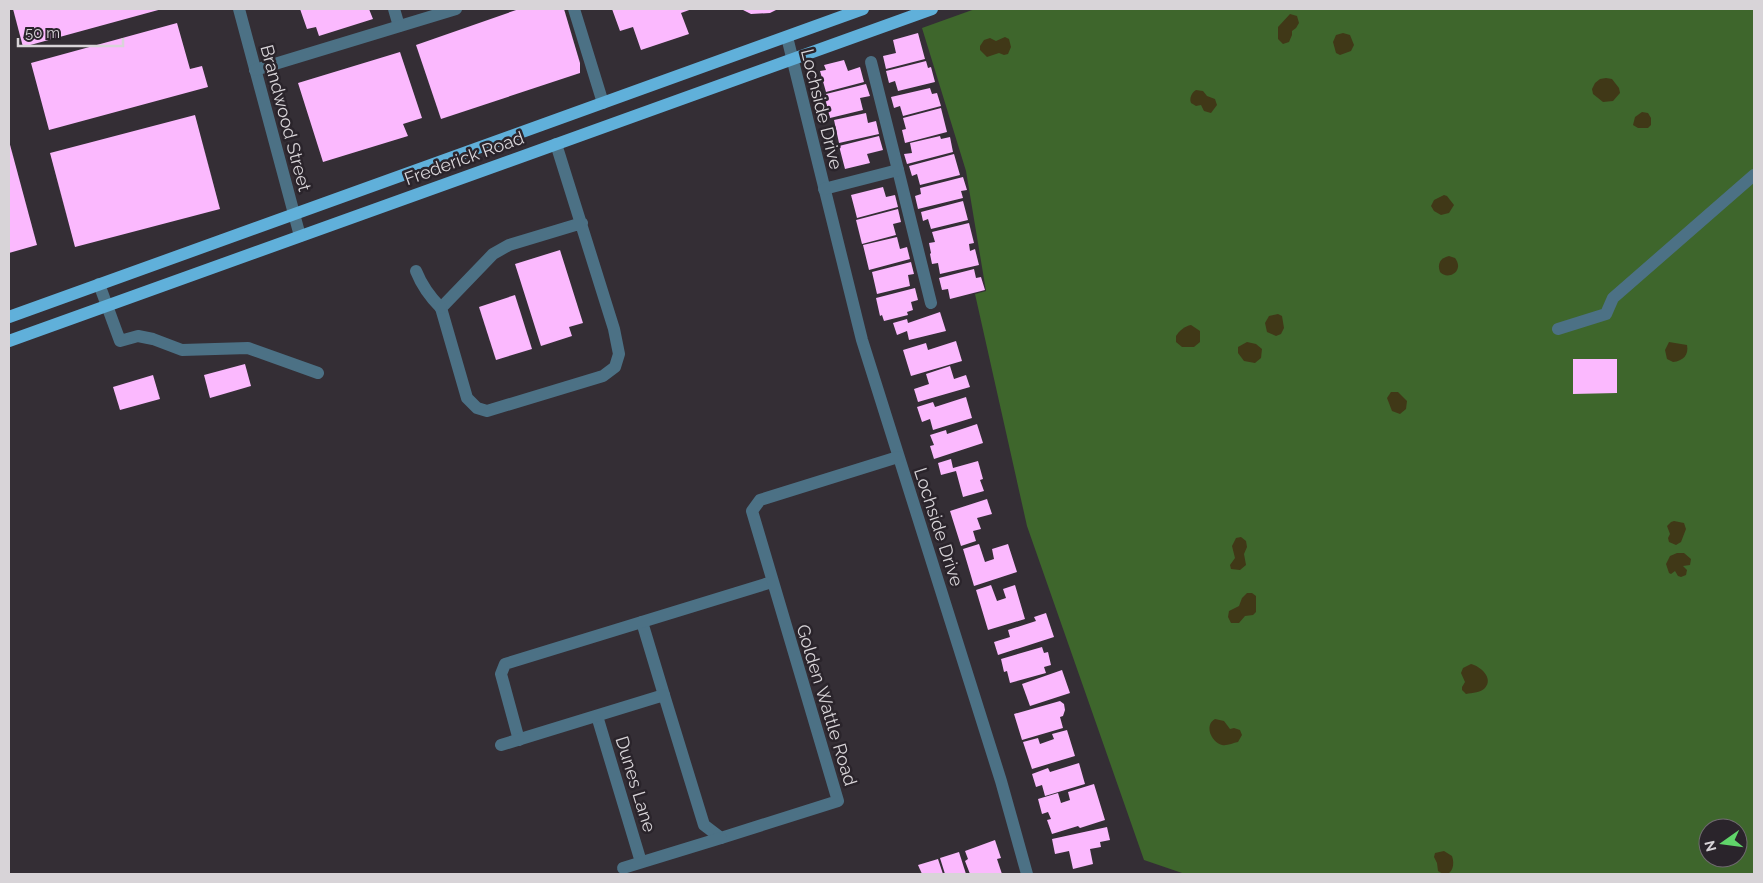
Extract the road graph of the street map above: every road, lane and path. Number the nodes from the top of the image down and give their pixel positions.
1 (239, 9) edge
2 (394, 9) edge
3 (456, 9) edge
4 (574, 9) edge
5 (863, 9) edge
6 (932, 9) edge
7 (399, 26) junction
8 (786, 37) junction
9 (792, 60) junction
10 (871, 62) dead end
11 (255, 70) junction
12 (603, 103) junction
13 (556, 144) junction
14 (898, 170) junction
15 (1754, 175) edge
16 (824, 189) junction
17 (293, 214) junction
18 (582, 223) junction
19 (300, 236) junction
20 (416, 271) dead end
21 (99, 284) junction
22 (931, 303) dead end
23 (106, 304) junction
24 (441, 308) junction
25 (9, 317) edge
26 (1558, 329) dead end
27 (9, 341) edge
28 (318, 372) dead end
29 (898, 457) junction
30 (772, 582) junction
31 (642, 622) junction
32 (664, 695) junction
33 (597, 716) junction
34 (519, 740) junction
35 (500, 745) dead end
36 (721, 838) junction
37 (641, 862) junction
38 (624, 868) dead end
39 (1027, 874) edge

1 - 11 street, Brandwood Street
2 - 7 street
3 - 7 street
4 - 12 street
5 - 8 main road, Frederick Road
6 - 9 main road, Frederick Road
7 - 11 street
8 - 9 street, Lochside Drive
8 - 12 main road, Frederick Road
9 - 13 main road, Frederick Road
9 - 16 street, Lochside Drive
10 - 14 street
11 - 17 street, Brandwood Street
12 - 17 main road, Frederick Road
13 - 18 street
13 - 19 main road, Frederick Road
14 - 16 street, Lochside Drive
14 - 22 street
15 - 26 street
16 - 29 street, Lochside Drive
17 - 19 street, Brandwood Street
17 - 21 main road, Frederick Road
18 - 24 street
18 - 24 street
19 - 23 main road, Frederick Road
20 - 24 street
21 - 23 street
21 - 25 main road, Frederick Road
23 - 27 main road, Frederick Road
23 - 28 street
29 - 30 street, Golden Wattle Road
29 - 39 street, Lochside Drive
30 - 31 street
30 - 36 street, Golden Wattle Road
31 - 32 street
31 - 34 street
32 - 33 street
32 - 36 street
33 - 34 street
33 - 37 street, Dunes Lane
34 - 35 street
36 - 37 street
37 - 38 street

